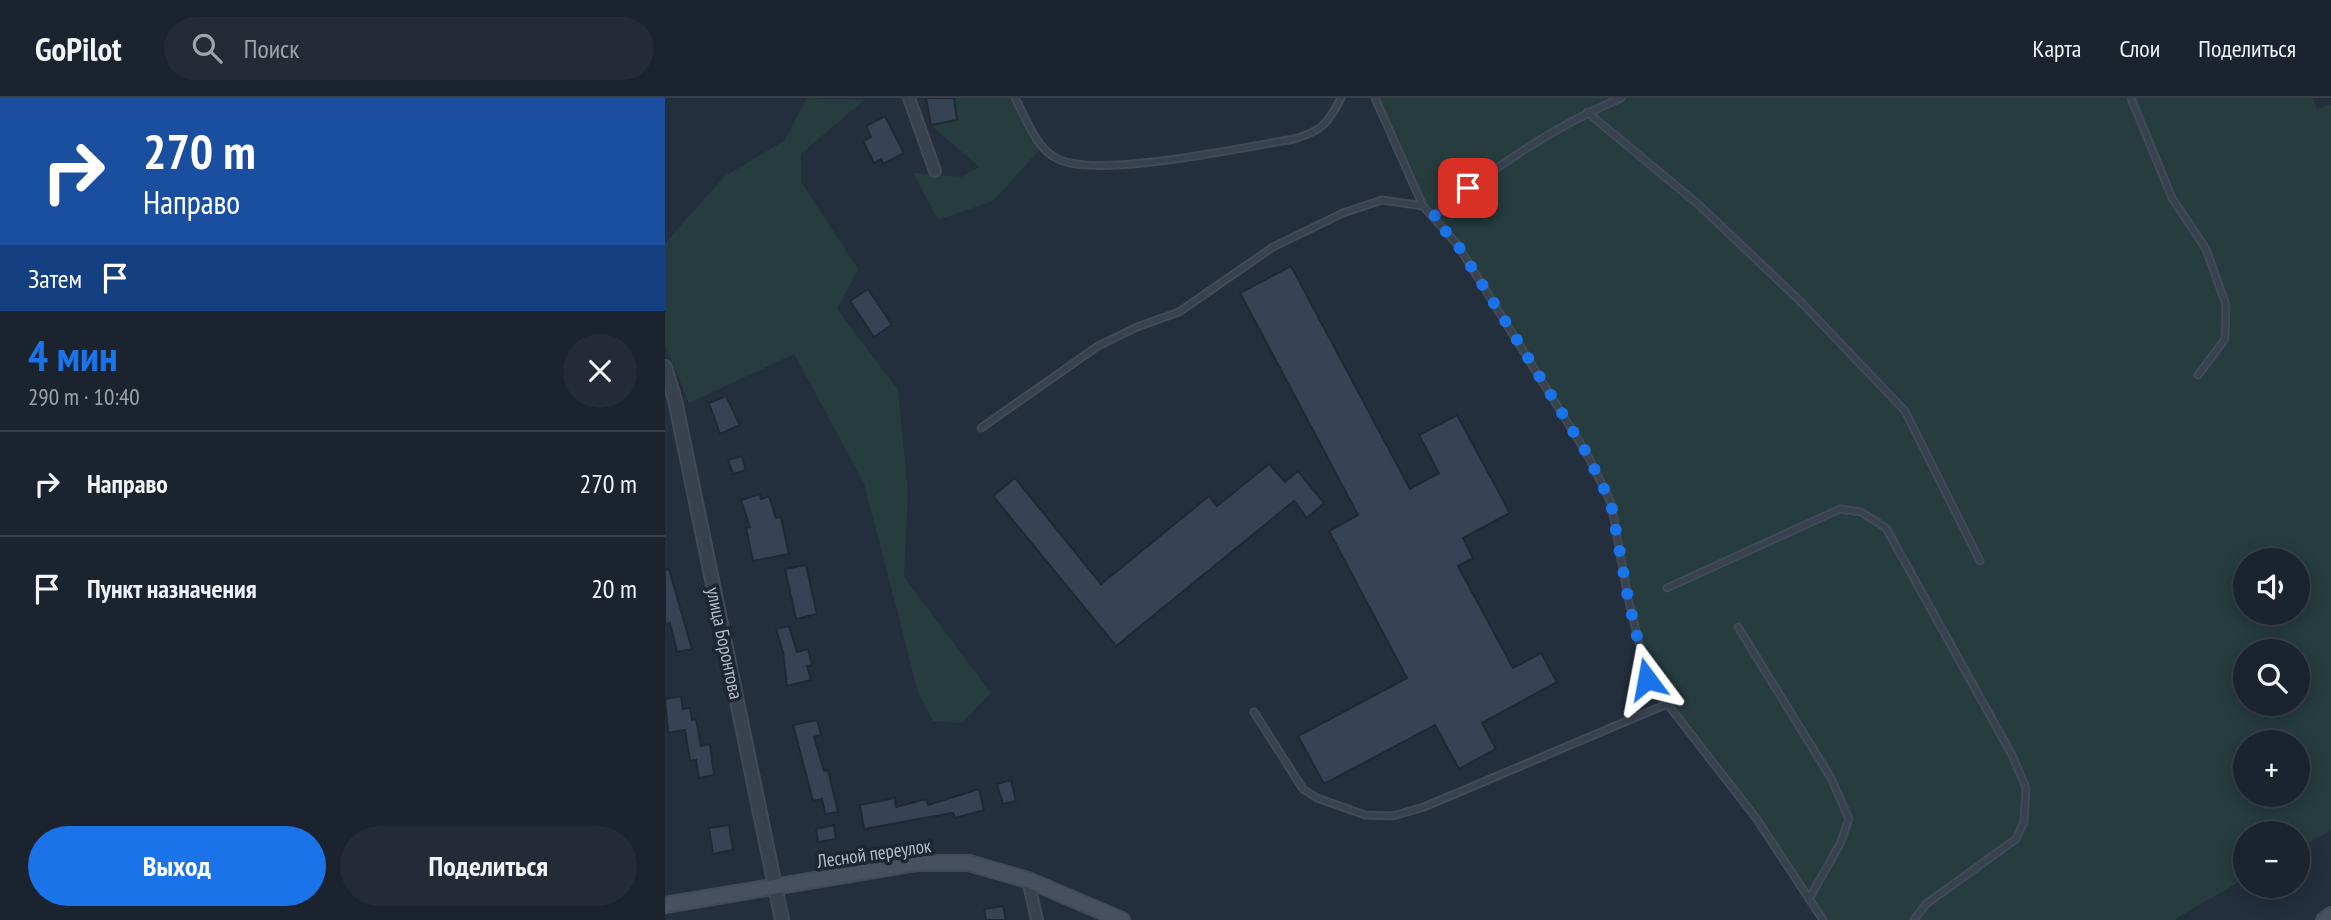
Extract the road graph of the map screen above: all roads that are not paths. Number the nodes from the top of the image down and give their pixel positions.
1 (909, 98) edge
2 (1015, 98) edge
3 (1342, 98) edge
4 (1375, 98) edge
5 (1621, 98) edge
6 (2131, 98) edge
7 (1587, 112) junction
8 (935, 171) dead end
9 (1423, 206) junction
10 (1433, 217) junction
11 (665, 367) edge
12 (2198, 375) dead end
13 (981, 428) dead end
14 (1980, 561) dead end
15 (1667, 588) dead end
16 (1738, 627) dead end
17 (1667, 704) junction
18 (1254, 712) dead end
19 (1028, 880) junction
20 (775, 887) junction
21 (1809, 900) junction
22 (665, 905) edge
23 (2331, 915) edge
24 (782, 920) edge
25 (1037, 920) edge
26 (1122, 920) edge
27 (1823, 920) edge
28 (1915, 920) edge
29 (2323, 920) edge

1 - 8 street
2 - 3 lane
4 - 9 lane
5 - 7 lane
6 - 12 lane
7 - 10 lane
7 - 14 lane
9 - 10 lane
9 - 13 lane
10 - 17 lane
11 - 20 street, улица Боронтова
15 - 28 lane
16 - 21 lane
17 - 18 lane
17 - 21 lane
19 - 20 main road, Лесной переулок
19 - 25 street
19 - 26 main road, Лесной переулок
20 - 22 main road, Лесной переулок
20 - 24 street, улица Боронтова
21 - 27 lane
23 - 29 main road

